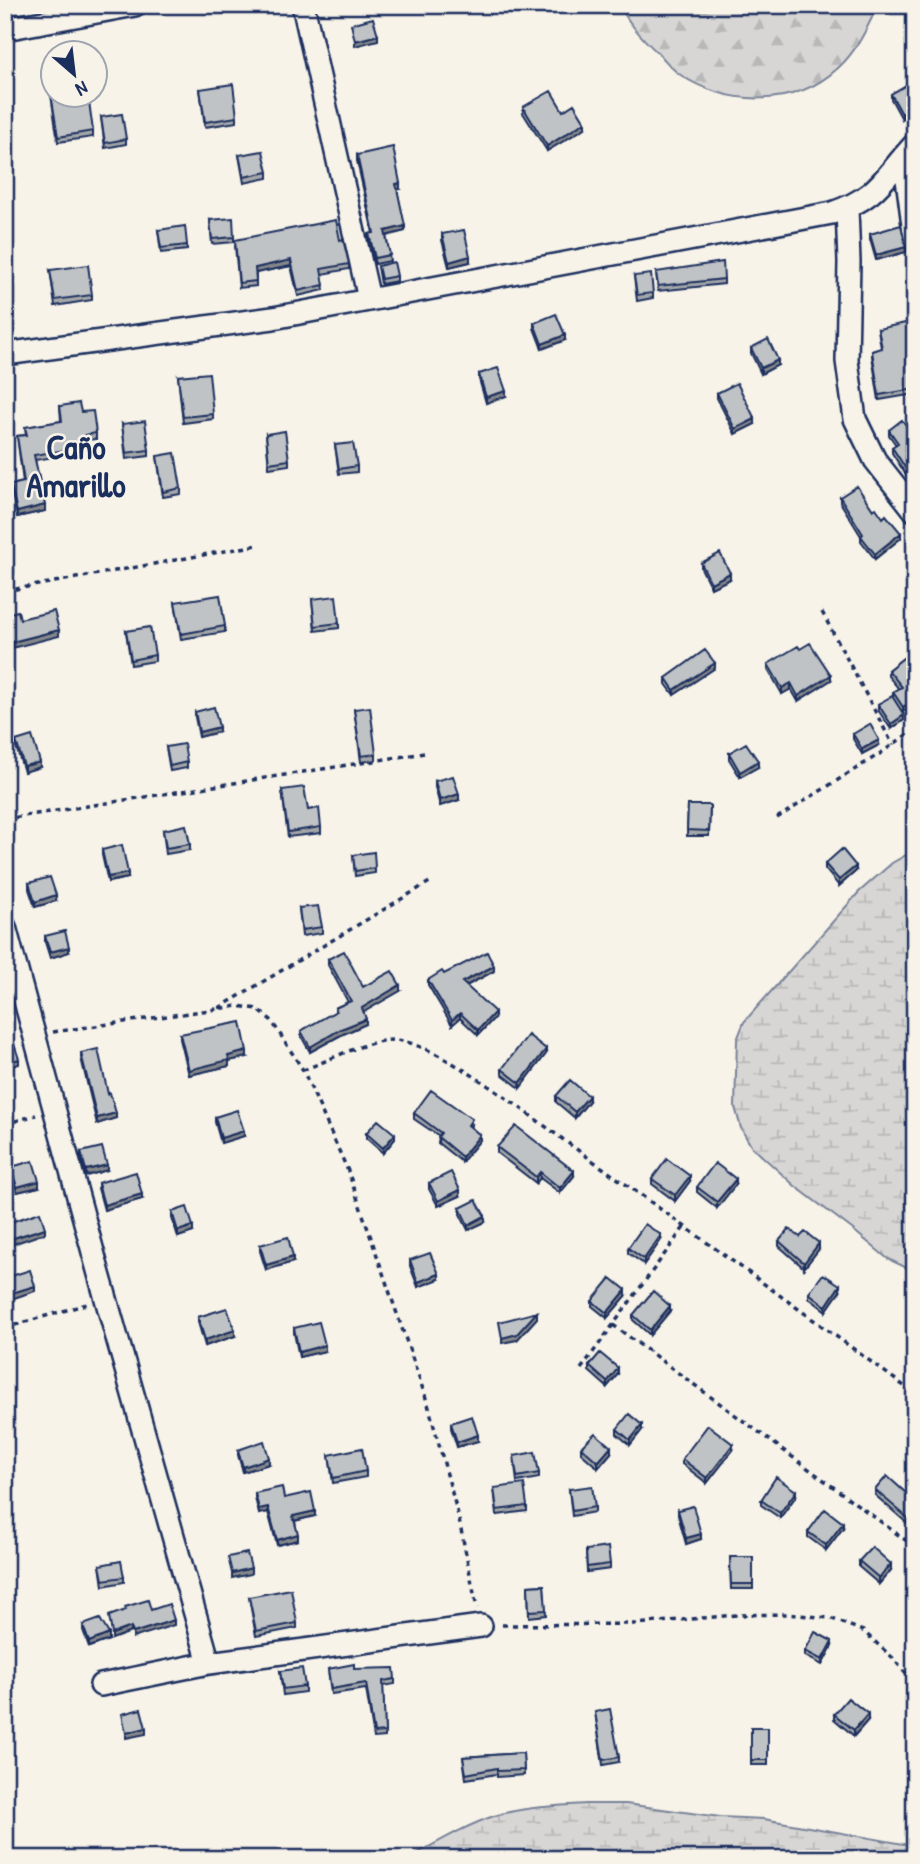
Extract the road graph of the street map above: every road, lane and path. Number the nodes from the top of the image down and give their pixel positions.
1 (135, 5) edge
2 (303, 5) edge
3 (5, 29) edge
4 (910, 150) edge
5 (846, 208) junction
6 (915, 240) edge
7 (369, 299) junction
8 (5, 354) edge
9 (915, 511) edge
10 (258, 545) dead end
11 (5, 591) edge
12 (822, 612) dead end
13 (915, 729) edge
14 (893, 745) junction
15 (424, 753) dead end
16 (777, 818) dead end
17 (5, 819) edge
18 (433, 880) dead end
19 (5, 927) edge
20 (214, 1010) junction
21 (34, 1034) junction
22 (303, 1070) junction
23 (55, 1110) junction
24 (5, 1124) edge
25 (685, 1226) junction
26 (106, 1298) junction
27 (613, 1325) junction
28 (5, 1328) edge
29 (581, 1368) dead end
30 (915, 1394) edge
31 (915, 1547) edge
32 (481, 1626) junction
33 (209, 1663) junction
34 (101, 1685) dead end
35 (915, 1685) edge

1 - 3 street
2 - 7 street
4 - 5 street
4 - 6 street
5 - 7 street
5 - 9 street
7 - 8 street
10 - 11 path
12 - 14 path
13 - 14 path
14 - 16 path
15 - 17 path
18 - 20 path
19 - 21 street
20 - 21 path
20 - 22 path
21 - 23 street
22 - 25 path
22 - 32 path
23 - 24 path
23 - 26 street
25 - 27 path
25 - 30 path
26 - 28 path
26 - 33 street
27 - 29 path
27 - 31 path
32 - 33 street
32 - 35 path
33 - 34 street

